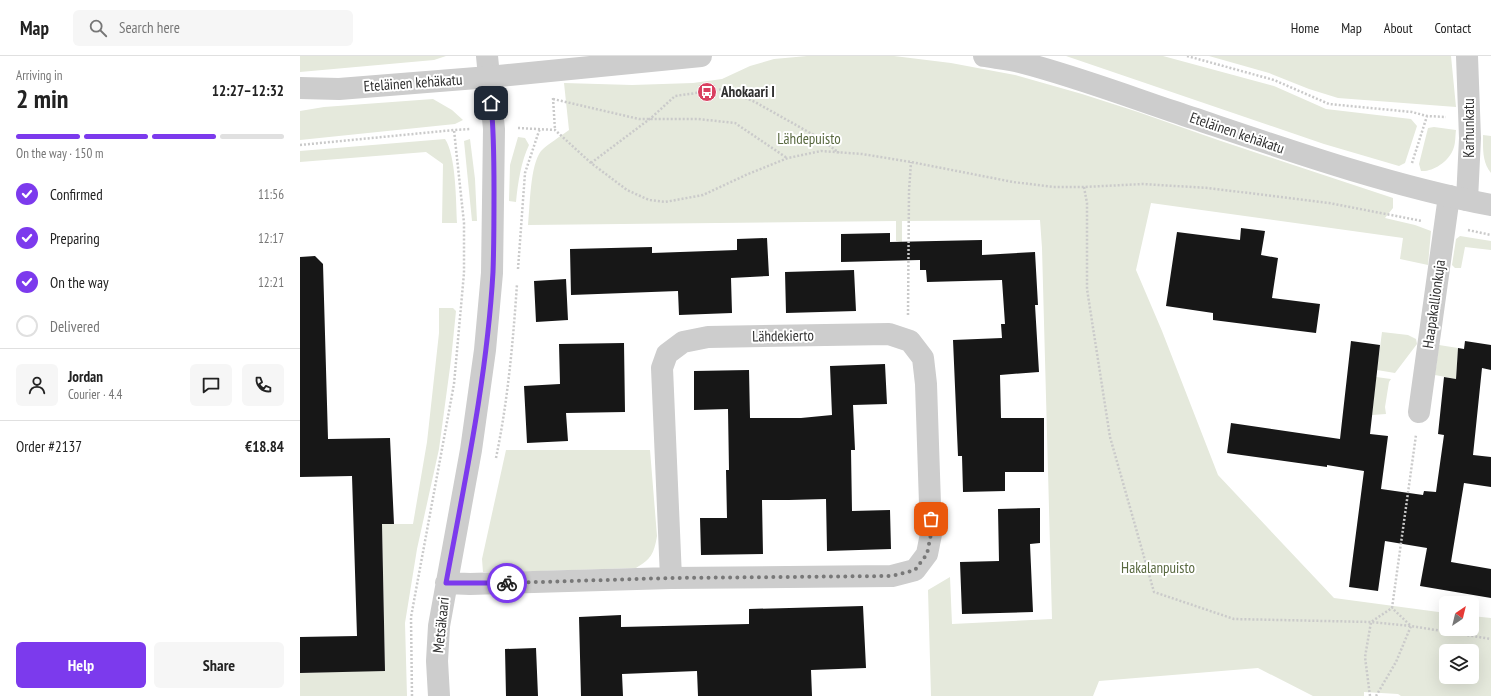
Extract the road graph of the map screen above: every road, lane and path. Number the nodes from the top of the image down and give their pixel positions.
1 (701, 56) edge
2 (984, 56) edge
3 (1187, 56) edge
4 (1467, 56) edge
5 (488, 67) edge
6 (300, 88) edge
7 (339, 89) junction
8 (300, 99) edge
9 (553, 99) dead end
10 (651, 118) junction
11 (1470, 118) junction
12 (494, 129) junction
13 (454, 130) junction
14 (300, 145) edge
15 (839, 153) junction
16 (788, 158) junction
17 (911, 162) junction
18 (591, 164) junction
19 (1084, 187) junction
20 (1458, 198) junction
21 (1491, 205) edge
22 (1445, 226) junction
23 (1491, 235) edge
24 (910, 341) junction
25 (1419, 412) joint
26 (671, 578) junction
27 (446, 583) junction
28 (1392, 608) junction
29 (1371, 622) junction
30 (1411, 626) junction
31 (1491, 639) edge
32 (412, 696) edge
33 (439, 696) edge
34 (1370, 696) edge
35 (1376, 696) edge

1 - 5 street, Eteläinen kehäkatu
2 - 20 street, Eteläinen kehäkatu
3 - 11 path
4 - 11 street, Karhunkatu
5 - 7 street, Eteläinen kehäkatu
5 - 12 street, Metsäkaari
6 - 7 street, Eteläinen kehäkatu
7 - 8 street, Eteläinen kehäkatu
9 - 10 path
10 - 15 path
10 - 16 path
10 - 18 path
11 - 20 street, Karhunkatu
12 - 13 path
12 - 18 path
12 - 27 street, Metsäkaari
13 - 14 path
13 - 32 path
15 - 16 path
15 - 17 path
16 - 18 path
17 - 19 path
17 - 24 path
19 - 22 path
19 - 29 path
20 - 21 street, Eteläinen kehäkatu
20 - 22 street, Haapakallionkuja
22 - 23 path
22 - 25 street, Haapakallionkuja
24 - 26 street, Lähdekierto
24 - 26 street
25 - 28 path
26 - 27 street
27 - 33 street, Metsäkaari
28 - 29 path
28 - 30 path
29 - 30 path
29 - 34 path
30 - 31 path
30 - 35 path

